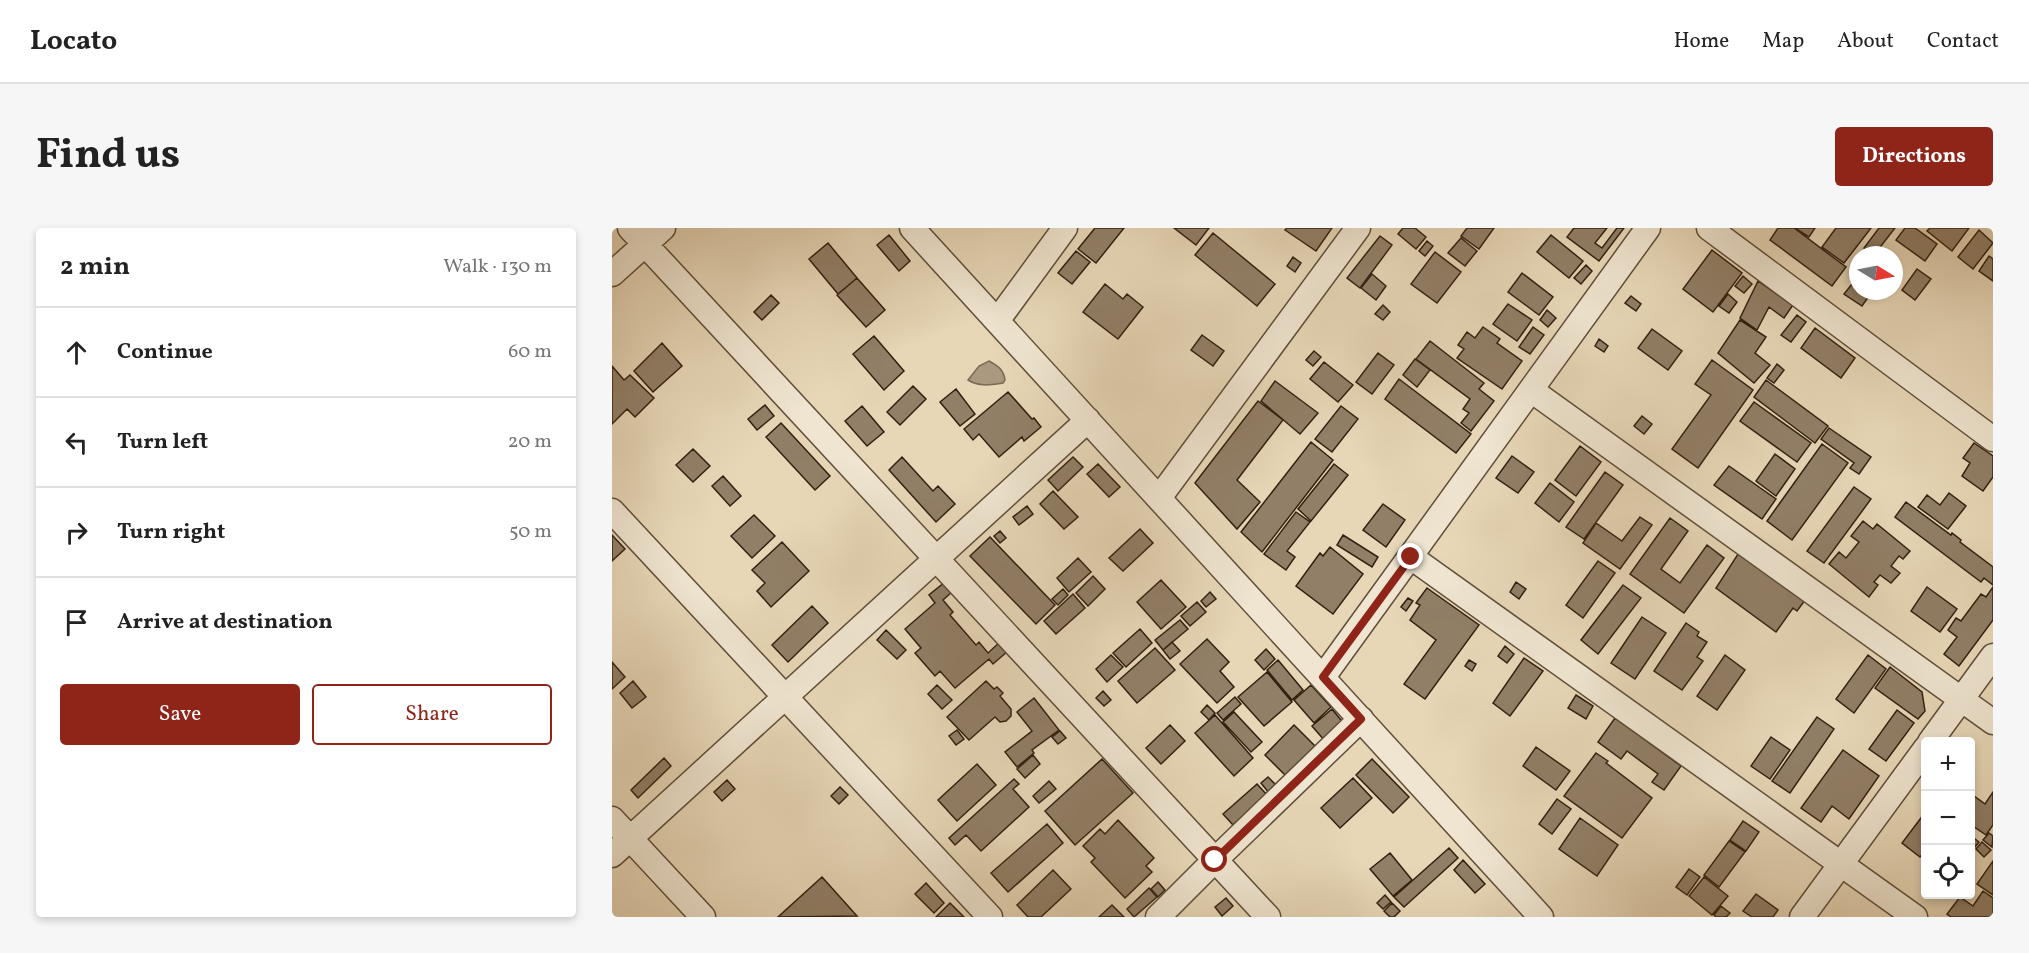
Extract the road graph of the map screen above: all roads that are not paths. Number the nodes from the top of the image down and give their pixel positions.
1 (663, 228) edge
2 (912, 228) edge
3 (1065, 228) edge
4 (1358, 228) edge
5 (1648, 228) edge
6 (1709, 228) edge
7 (637, 236) edge
8 (612, 274) edge
9 (997, 321) junction
10 (1531, 390) junction
11 (1088, 420) junction
12 (1993, 439) edge
13 (1159, 498) junction
14 (612, 511) edge
15 (1411, 557) junction
16 (936, 559) junction
17 (1993, 656) edge
18 (1323, 677) junction
19 (786, 697) junction
20 (1962, 698) junction
21 (1361, 719) junction
22 (1993, 722) edge
23 (1933, 737) edge
24 (1921, 755) edge
25 (612, 819) edge
26 (630, 839) junction
27 (612, 855) edge
28 (1215, 860) junction
29 (1841, 864) junction
30 (703, 917) edge
31 (990, 917) edge
32 (1158, 917) edge
33 (1268, 917) edge
34 (1541, 917) edge
35 (1802, 917) edge
36 (1915, 917) edge

1 - 7 street
2 - 9 street
3 - 9 street
4 - 13 street
5 - 10 street
6 - 12 street
7 - 8 street
7 - 16 street
9 - 11 street
10 - 15 street
10 - 20 street
11 - 13 street
11 - 16 street
13 - 18 street
14 - 19 street
15 - 18 street
15 - 29 street
16 - 19 street
16 - 28 street
17 - 20 street
18 - 21 street
19 - 26 street
19 - 31 street
20 - 22 street
20 - 23 street
21 - 28 street
21 - 34 street
24 - 29 street
25 - 26 street
26 - 27 street
26 - 30 street
28 - 32 street
28 - 33 street
29 - 35 street
29 - 36 street

